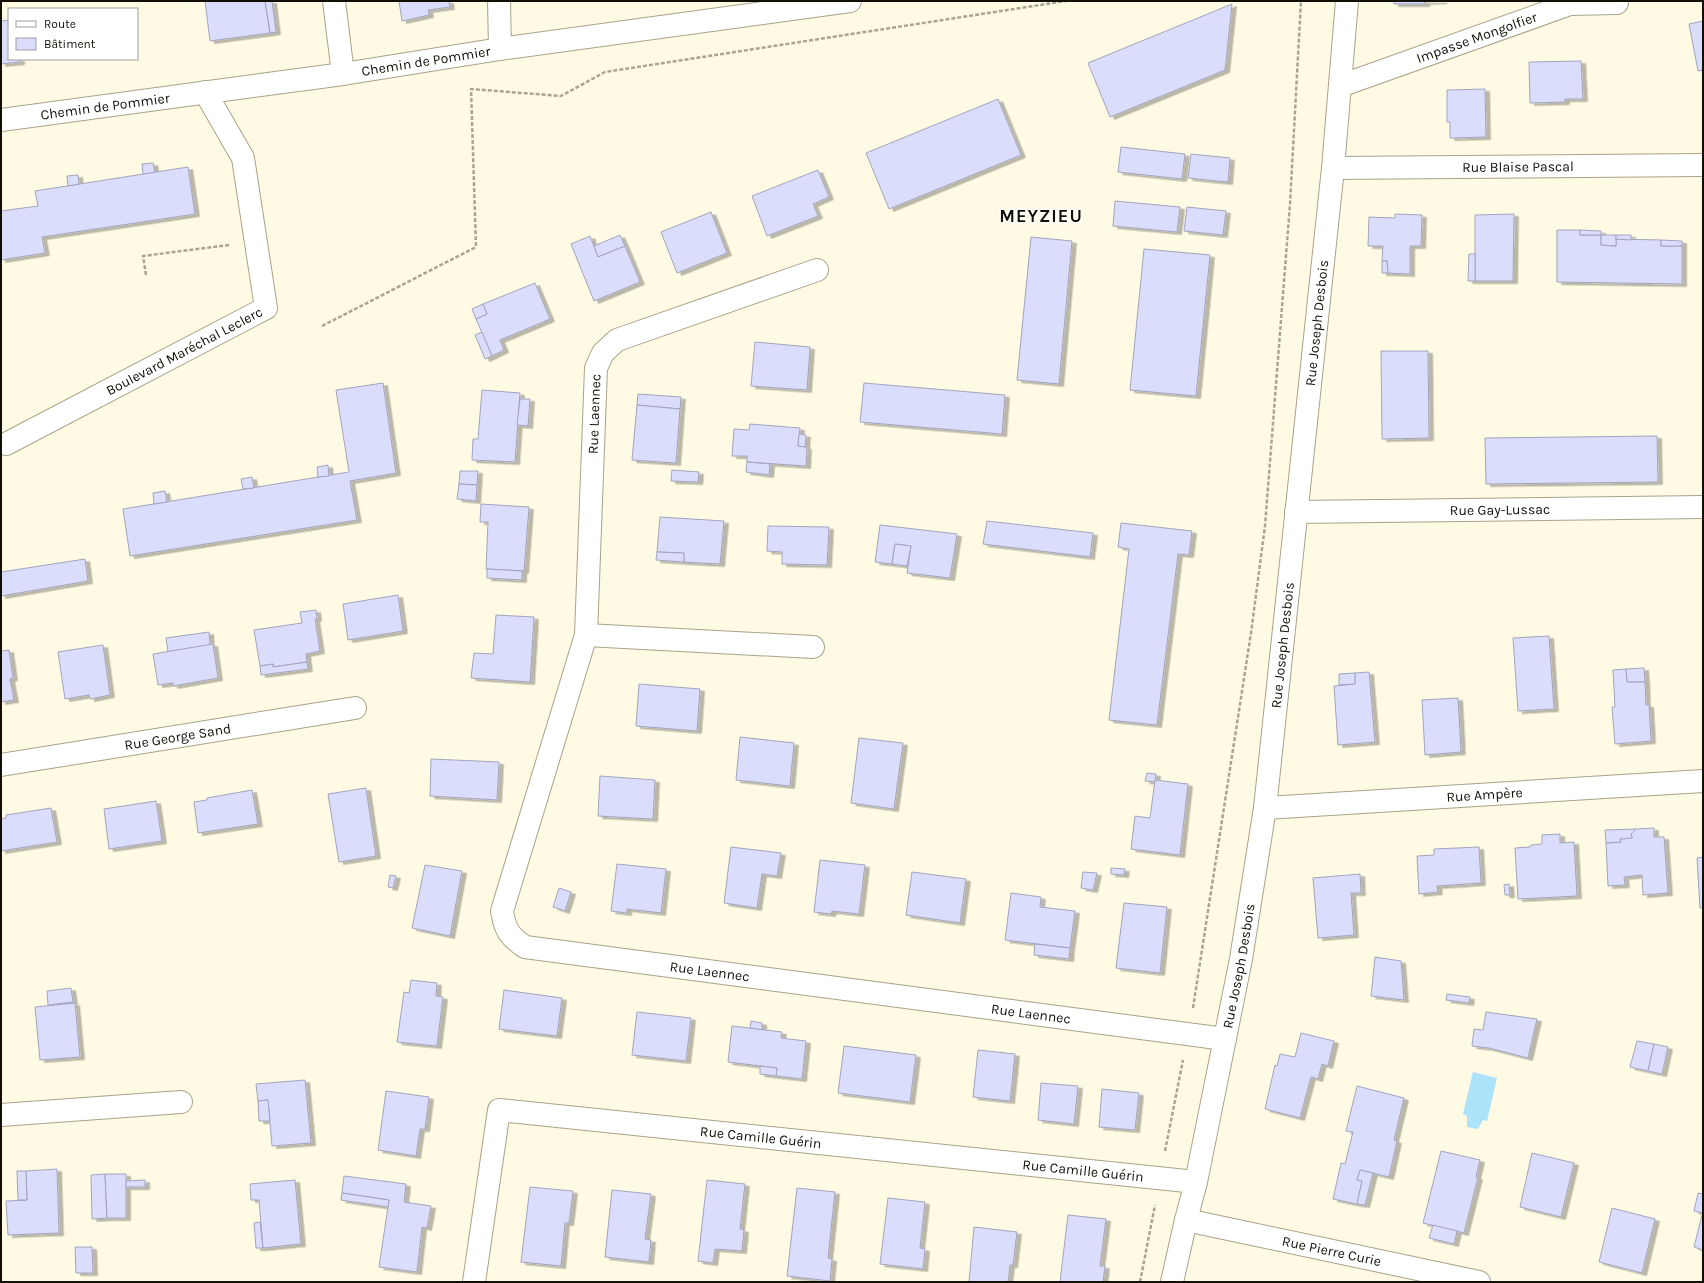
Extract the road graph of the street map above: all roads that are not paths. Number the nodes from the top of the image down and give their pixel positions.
1 (334, 1) edge
2 (499, 1) edge
3 (850, 1) edge
4 (1347, 1) edge
5 (1617, 3) dead end
6 (500, 49) junction
7 (343, 74) junction
8 (1340, 86) junction
9 (205, 92) junction
10 (1, 120) edge
11 (1703, 165) edge
12 (1333, 168) junction
13 (817, 270) dead end
14 (6, 444) dead end
15 (1703, 507) edge
16 (1296, 512) junction
17 (586, 635) junction
18 (813, 647) dead end
19 (355, 708) dead end
20 (1, 765) edge
21 (1703, 781) edge
22 (1265, 808) junction
23 (1224, 1039) junction
24 (182, 1102) dead end
25 (1, 1115) edge
26 (1196, 1182) junction
27 (1186, 1220) junction
28 (474, 1282) edge
29 (1172, 1282) edge
30 (1479, 1282) edge

1 - 7 street
2 - 6 street
3 - 6 street, Chemin de Pommier
4 - 8 street, Rue Joseph Desbois
5 - 8 street, Impasse Mongolfier
6 - 7 street, Chemin de Pommier
7 - 9 street, Chemin de Pommier
8 - 12 street, Rue Joseph Desbois
9 - 10 street, Chemin de Pommier
9 - 14 street, Boulevard Maréchal Leclerc
11 - 12 street, Rue Blaise Pascal
12 - 16 street, Rue Joseph Desbois
13 - 17 street, Rue Laennec
15 - 16 street, Rue Gay-Lussac
16 - 22 street, Rue Joseph Desbois
17 - 18 street
17 - 23 street, Rue Laennec
19 - 20 street, Rue George Sand
21 - 22 street, Rue Ampère
22 - 23 street, Rue Joseph Desbois
23 - 26 street, Rue Joseph Desbois
24 - 25 street
26 - 27 street, Rue Joseph Desbois
26 - 28 street, Rue Camille Guérin
27 - 29 street, Rue Joseph Desbois
27 - 30 street, Rue Pierre Curie

